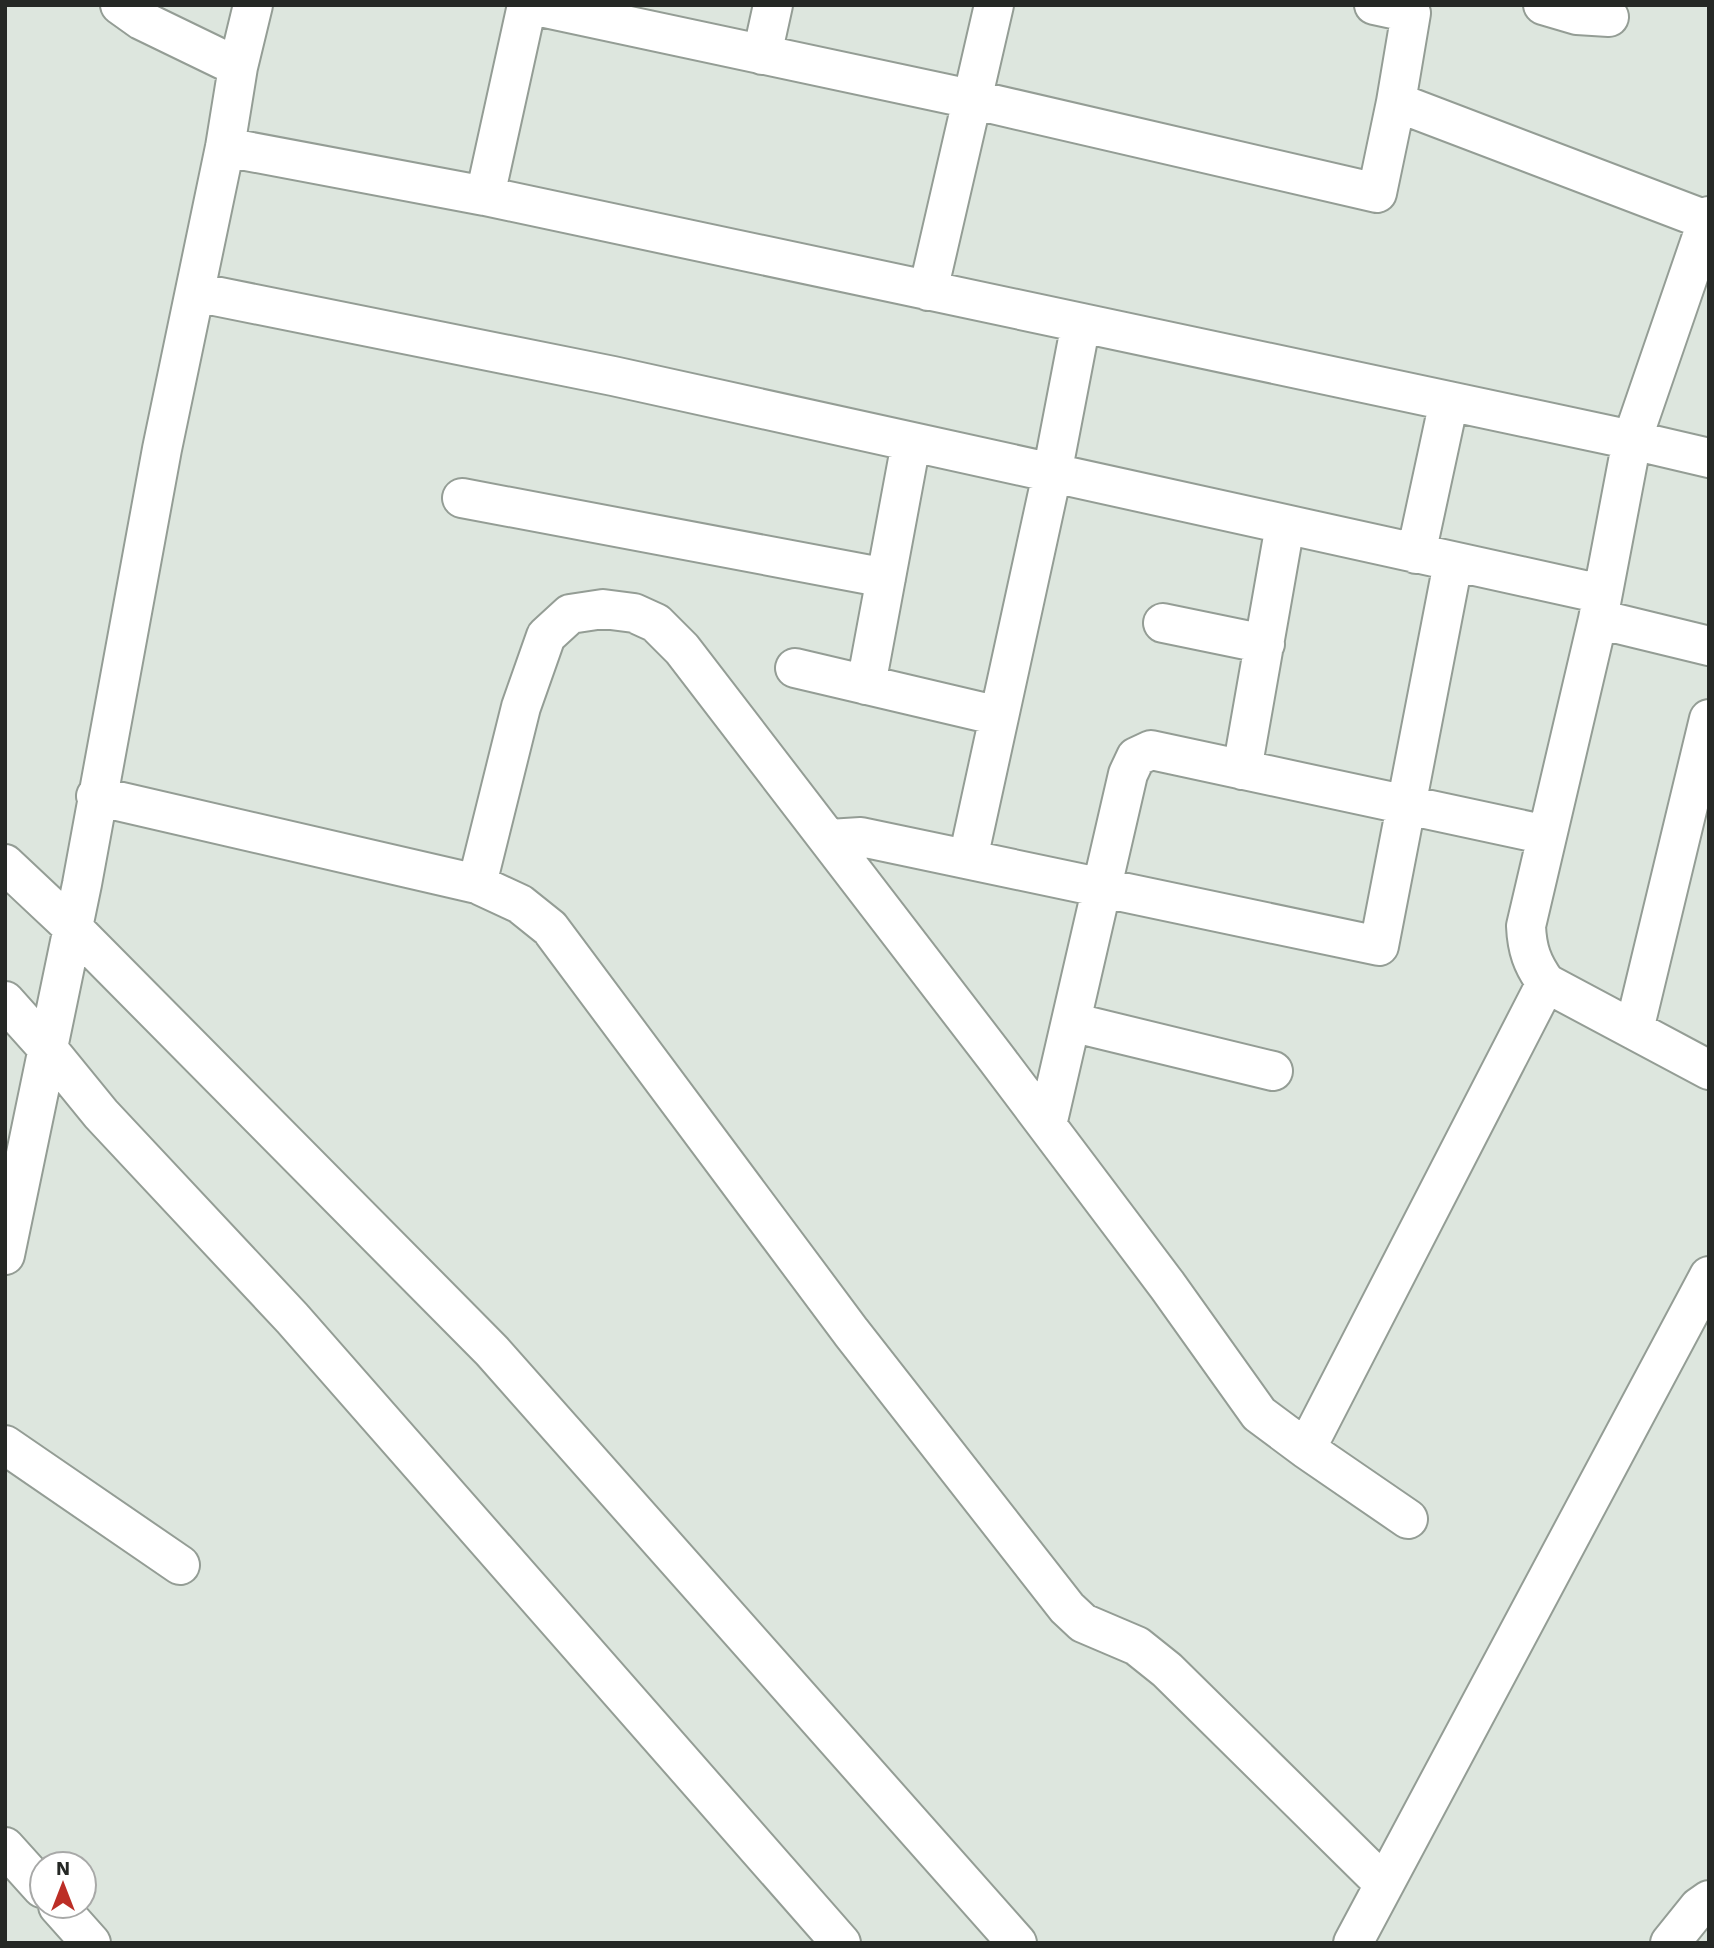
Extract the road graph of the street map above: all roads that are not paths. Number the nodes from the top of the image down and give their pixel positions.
1 (120, 5) edge
2 (253, 5) edge
3 (529, 5) edge
4 (773, 5) edge
5 (994, 5) edge
6 (1374, 5) edge
7 (1543, 5) edge
8 (1411, 9) edge
9 (1609, 18) dead end
10 (762, 55) junction
11 (238, 67) junction
12 (971, 99) junction
13 (1396, 102) junction
14 (225, 146) junction
15 (485, 196) junction
16 (1707, 218) edge
17 (928, 291) junction
18 (195, 292) junction
19 (1082, 323) junction
20 (1449, 401) junction
21 (1632, 440) junction
22 (911, 443) junction
23 (1709, 458) edge
24 (1052, 474) junction
25 (462, 498) dead end
26 (1285, 525) junction
27 (1416, 554) junction
28 (1453, 563) junction
29 (886, 578) junction
30 (1600, 607) junction
31 (1163, 623) dead end
32 (1265, 644) junction
33 (1709, 646) edge
34 (795, 668) dead end
35 (866, 685) junction
36 (999, 716) junction
37 (1709, 719) edge
38 (1242, 770) junction
39 (96, 796) junction
40 (1406, 806) junction
41 (1547, 835) junction
42 (828, 839) junction
43 (1695, 839) edge
44 (968, 859) junction
45 (5, 864) edge
46 (477, 884) junction
47 (1102, 888) junction
48 (72, 927) junction
49 (1546, 983) junction
50 (5, 1001) edge
51 (1071, 1022) junction
52 (1634, 1030) junction
53 (48, 1049) junction
54 (1709, 1070) edge
55 (1273, 1071) dead end
56 (1047, 1125) junction
57 (5, 1255) edge
58 (1709, 1276) edge
59 (5, 1445) edge
60 (1306, 1449) junction
61 (1408, 1519) dead end
62 (180, 1565) dead end
63 (5, 1847) edge
64 (28, 1872) edge
65 (1384, 1884) junction
66 (1709, 1900) edge
67 (836, 1941) edge
68 (1017, 1943) edge
69 (1353, 1943) edge
70 (1670, 1943) edge

1 - 11 street
2 - 11 street
3 - 10 street
3 - 15 street
4 - 10 street
5 - 12 street
6 - 8 street
7 - 9 street
8 - 13 street
10 - 12 street
11 - 14 street
12 - 13 street
12 - 17 street
13 - 16 street
14 - 15 street
14 - 18 street
15 - 17 street
16 - 21 street
17 - 19 street
18 - 22 street
18 - 39 street
19 - 20 street
19 - 24 street
20 - 21 street
20 - 27 street
21 - 23 street
21 - 30 street
22 - 24 street
22 - 29 street
24 - 26 street
24 - 36 street
25 - 29 street
26 - 27 street
26 - 32 street
27 - 28 street
28 - 30 street
28 - 40 street
29 - 35 street
30 - 33 street
30 - 41 street
31 - 32 street
32 - 38 street
34 - 35 street
35 - 36 street
36 - 44 street
37 - 43 street
38 - 40 street
38 - 47 street
39 - 46 street
39 - 48 street
40 - 41 street
40 - 47 street
41 - 49 street
42 - 44 street
42 - 46 street
42 - 56 street
43 - 52 street
44 - 47 street
45 - 48 street
46 - 65 street
47 - 51 street
48 - 53 street
48 - 68 street
49 - 52 street
49 - 60 street
50 - 53 street
51 - 55 street
51 - 56 street
52 - 54 street
53 - 57 street
53 - 67 street
56 - 60 street
58 - 65 street
59 - 62 street
60 - 61 street
63 - 64 street
65 - 69 street
66 - 70 street

